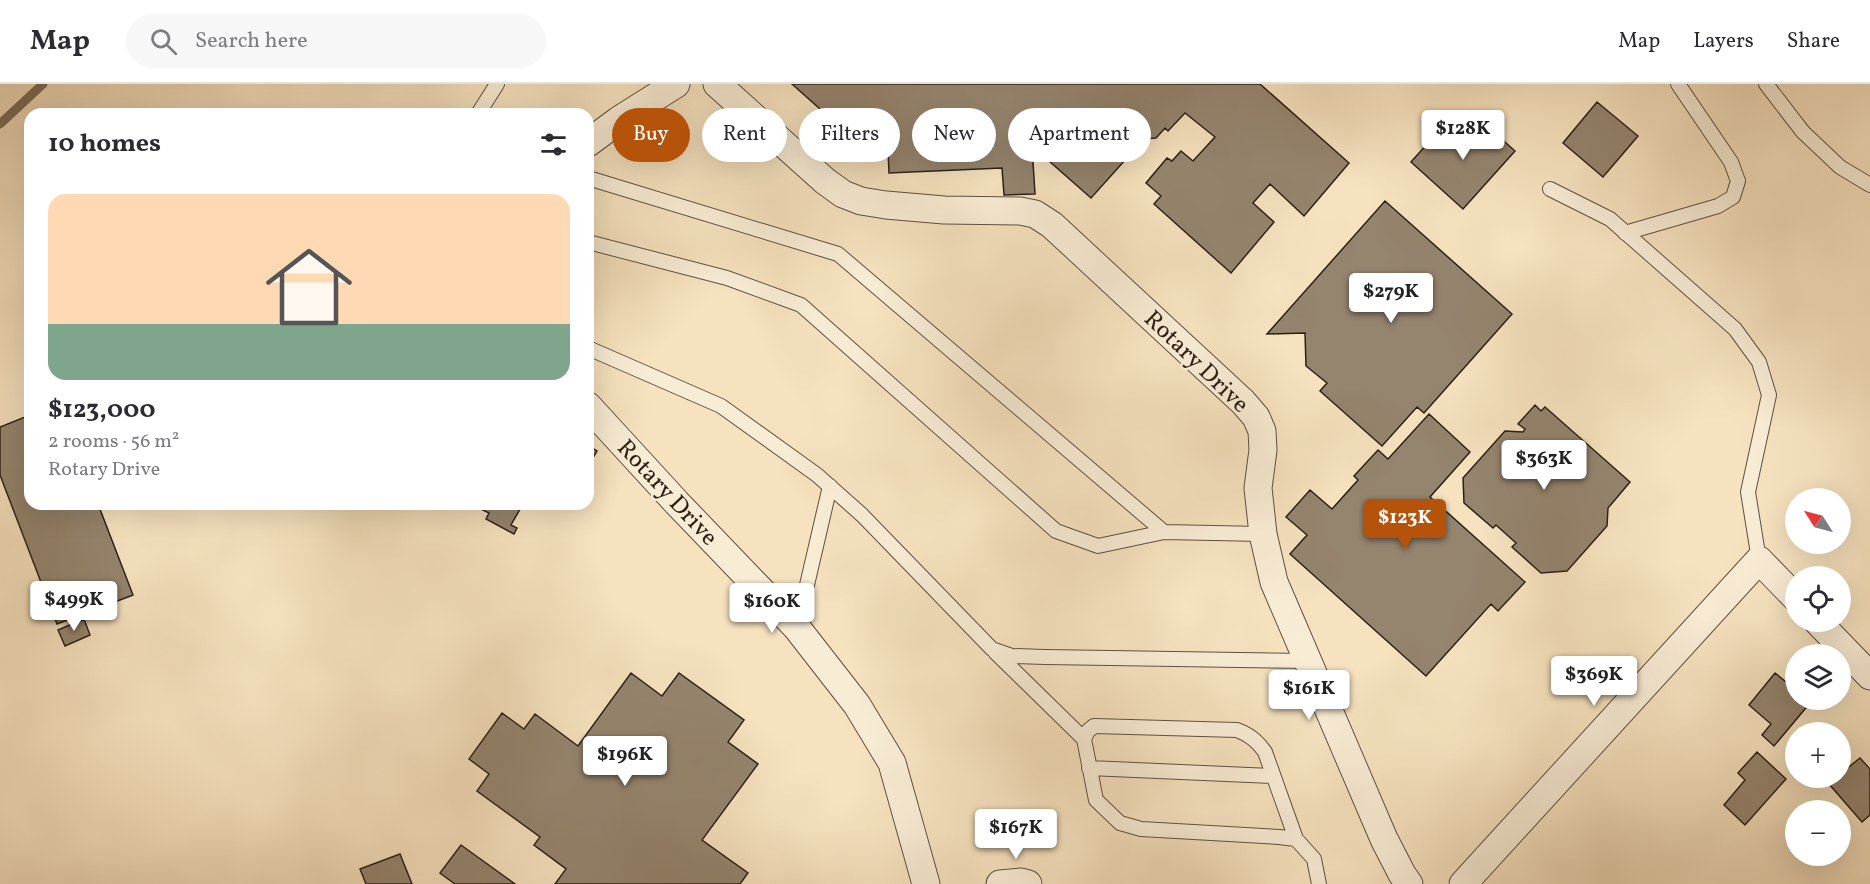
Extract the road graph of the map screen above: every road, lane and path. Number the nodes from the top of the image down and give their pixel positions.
1 (497, 84) edge
2 (676, 84) edge
3 (717, 84) edge
4 (1678, 84) edge
5 (1766, 84) edge
6 (482, 108) edge
7 (594, 139) edge
8 (594, 180) edge
9 (1870, 185) edge
10 (1550, 189) dead end
11 (1625, 233) junction
12 (594, 244) edge
13 (594, 351) edge
14 (594, 413) edge
15 (830, 486) junction
16 (1164, 531) junction
17 (1263, 534) junction
18 (1759, 560) junction
19 (1785, 587) edge
20 (797, 628) junction
21 (1828, 632) edge
22 (992, 649) junction
23 (1308, 661) junction
24 (1870, 676) edge
25 (1084, 739) junction
26 (1089, 768) junction
27 (1273, 776) junction
28 (1296, 839) junction
29 (926, 884) edge
30 (1000, 884) edge
31 (1028, 884) edge
32 (1319, 884) edge
33 (1409, 884) edge
34 (1463, 884) edge

1 - 6 lane
2 - 7 street
3 - 17 street, Rotary Drive
4 - 11 lane
5 - 9 lane
8 - 16 lane
10 - 11 lane
11 - 18 lane
12 - 16 lane
13 - 15 lane
14 - 20 street, Rotary Drive
15 - 20 lane
15 - 22 lane
16 - 17 lane
17 - 23 street, Rotary Drive
18 - 19 street
18 - 34 street
20 - 29 street, Rotary Drive
21 - 24 street
22 - 23 lane
22 - 25 lane
23 - 33 street, Rotary Drive
25 - 26 lane
25 - 27 lane
26 - 27 lane
26 - 28 lane
27 - 28 lane
28 - 32 lane
30 - 31 street

